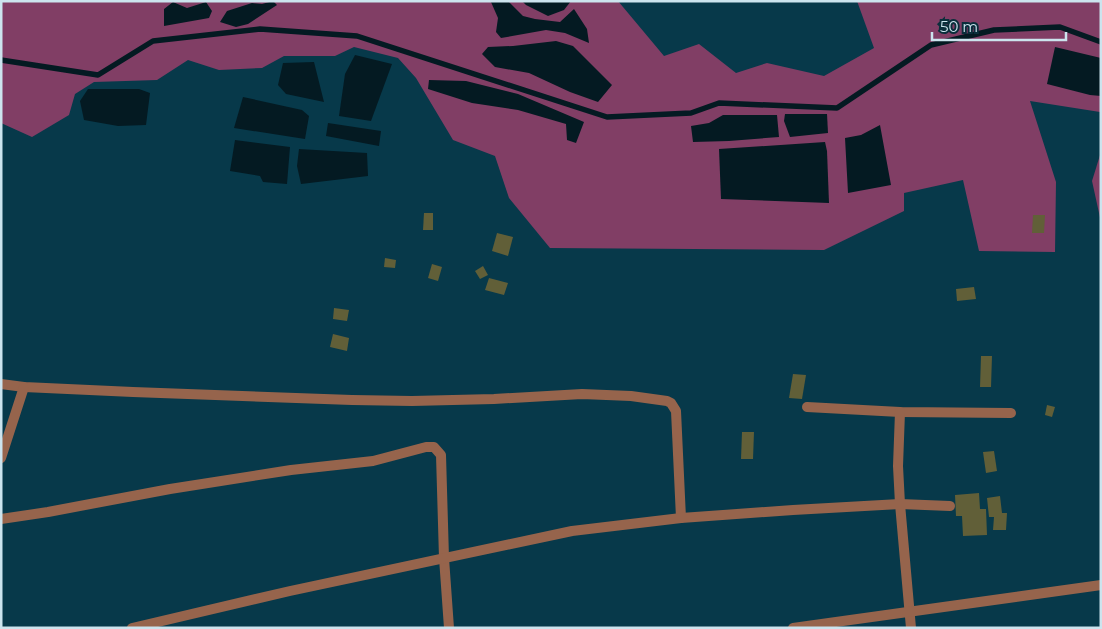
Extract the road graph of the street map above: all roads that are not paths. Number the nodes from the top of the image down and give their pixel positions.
1 (1, 384) edge
2 (24, 387) junction
3 (807, 407) dead end
4 (900, 412) junction
5 (1011, 413) dead end
6 (1, 458) edge
7 (900, 504) junction
8 (950, 506) dead end
9 (681, 518) junction
10 (1, 519) edge
11 (444, 558) junction
12 (1101, 585) edge
13 (908, 612) junction
14 (132, 628) edge
15 (449, 628) edge
16 (793, 628) edge
17 (911, 628) edge

1 - 2 street
2 - 6 street
2 - 9 street
3 - 4 street
4 - 5 street
4 - 7 street
7 - 8 street
7 - 9 street
7 - 13 street
9 - 11 street
10 - 11 street
11 - 14 street
11 - 15 street
12 - 13 street
13 - 16 street
13 - 17 street

